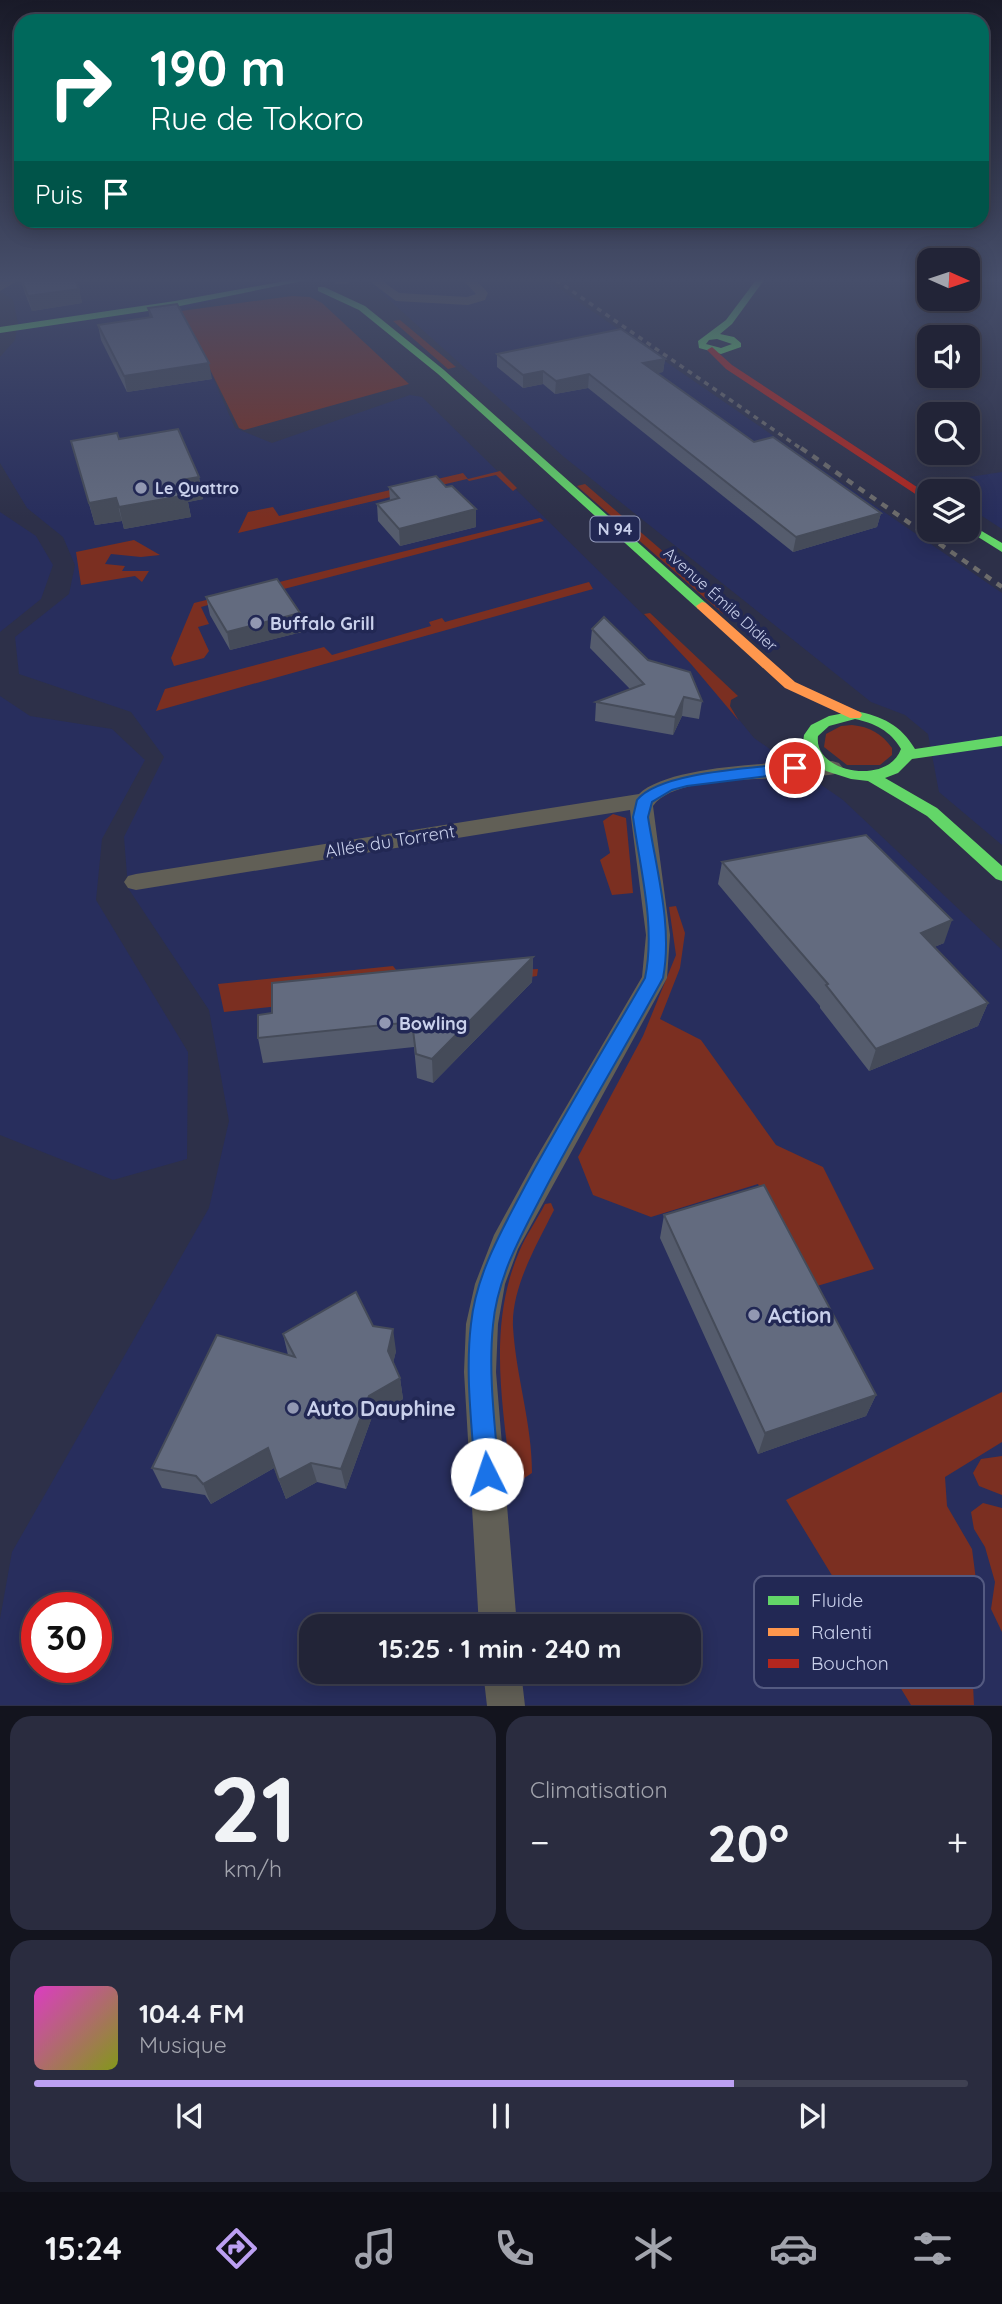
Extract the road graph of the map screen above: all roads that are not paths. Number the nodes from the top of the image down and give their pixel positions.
1 (426, 360) edge
2 (723, 360) edge
3 (729, 360) edge
4 (729, 367) junction
5 (917, 492) edge
6 (980, 534) edge
7 (1002, 548) edge
8 (790, 685) junction
9 (855, 715) junction
10 (808, 727) junction
11 (902, 737) junction
12 (1002, 741) edge
13 (960, 748) junction
14 (832, 768) junction
15 (907, 769) junction
16 (752, 773) junction
17 (871, 776) junction
18 (645, 800) junction
19 (932, 812) junction
20 (1002, 875) edge
21 (135, 882) dead end
22 (497, 1614) edge
23 (503, 1684) edge
24 (506, 1706) edge

1 - 8 main road, Avenue Émile Didier / N 94
2 - 4 main road
3 - 4 main road
4 - 5 main road
6 - 7 main road
8 - 9 main road, Avenue Émile Didier / N 94
8 - 10 main road, Avenue Émile Didier / N 94
9 - 10 main road
9 - 11 main road, Avenue Émile Didier
10 - 14 main road, Avenue Émile Didier
10 - 16 street
11 - 13 main road, Avenue Émile Didier
11 - 15 main road
12 - 13 main road
13 - 15 main road
14 - 16 street
14 - 17 main road
15 - 17 main road
15 - 19 main road
16 - 18 street
17 - 19 main road
18 - 21 street, Allée du Torrent
18 - 22 street
19 - 20 main road
23 - 24 street

